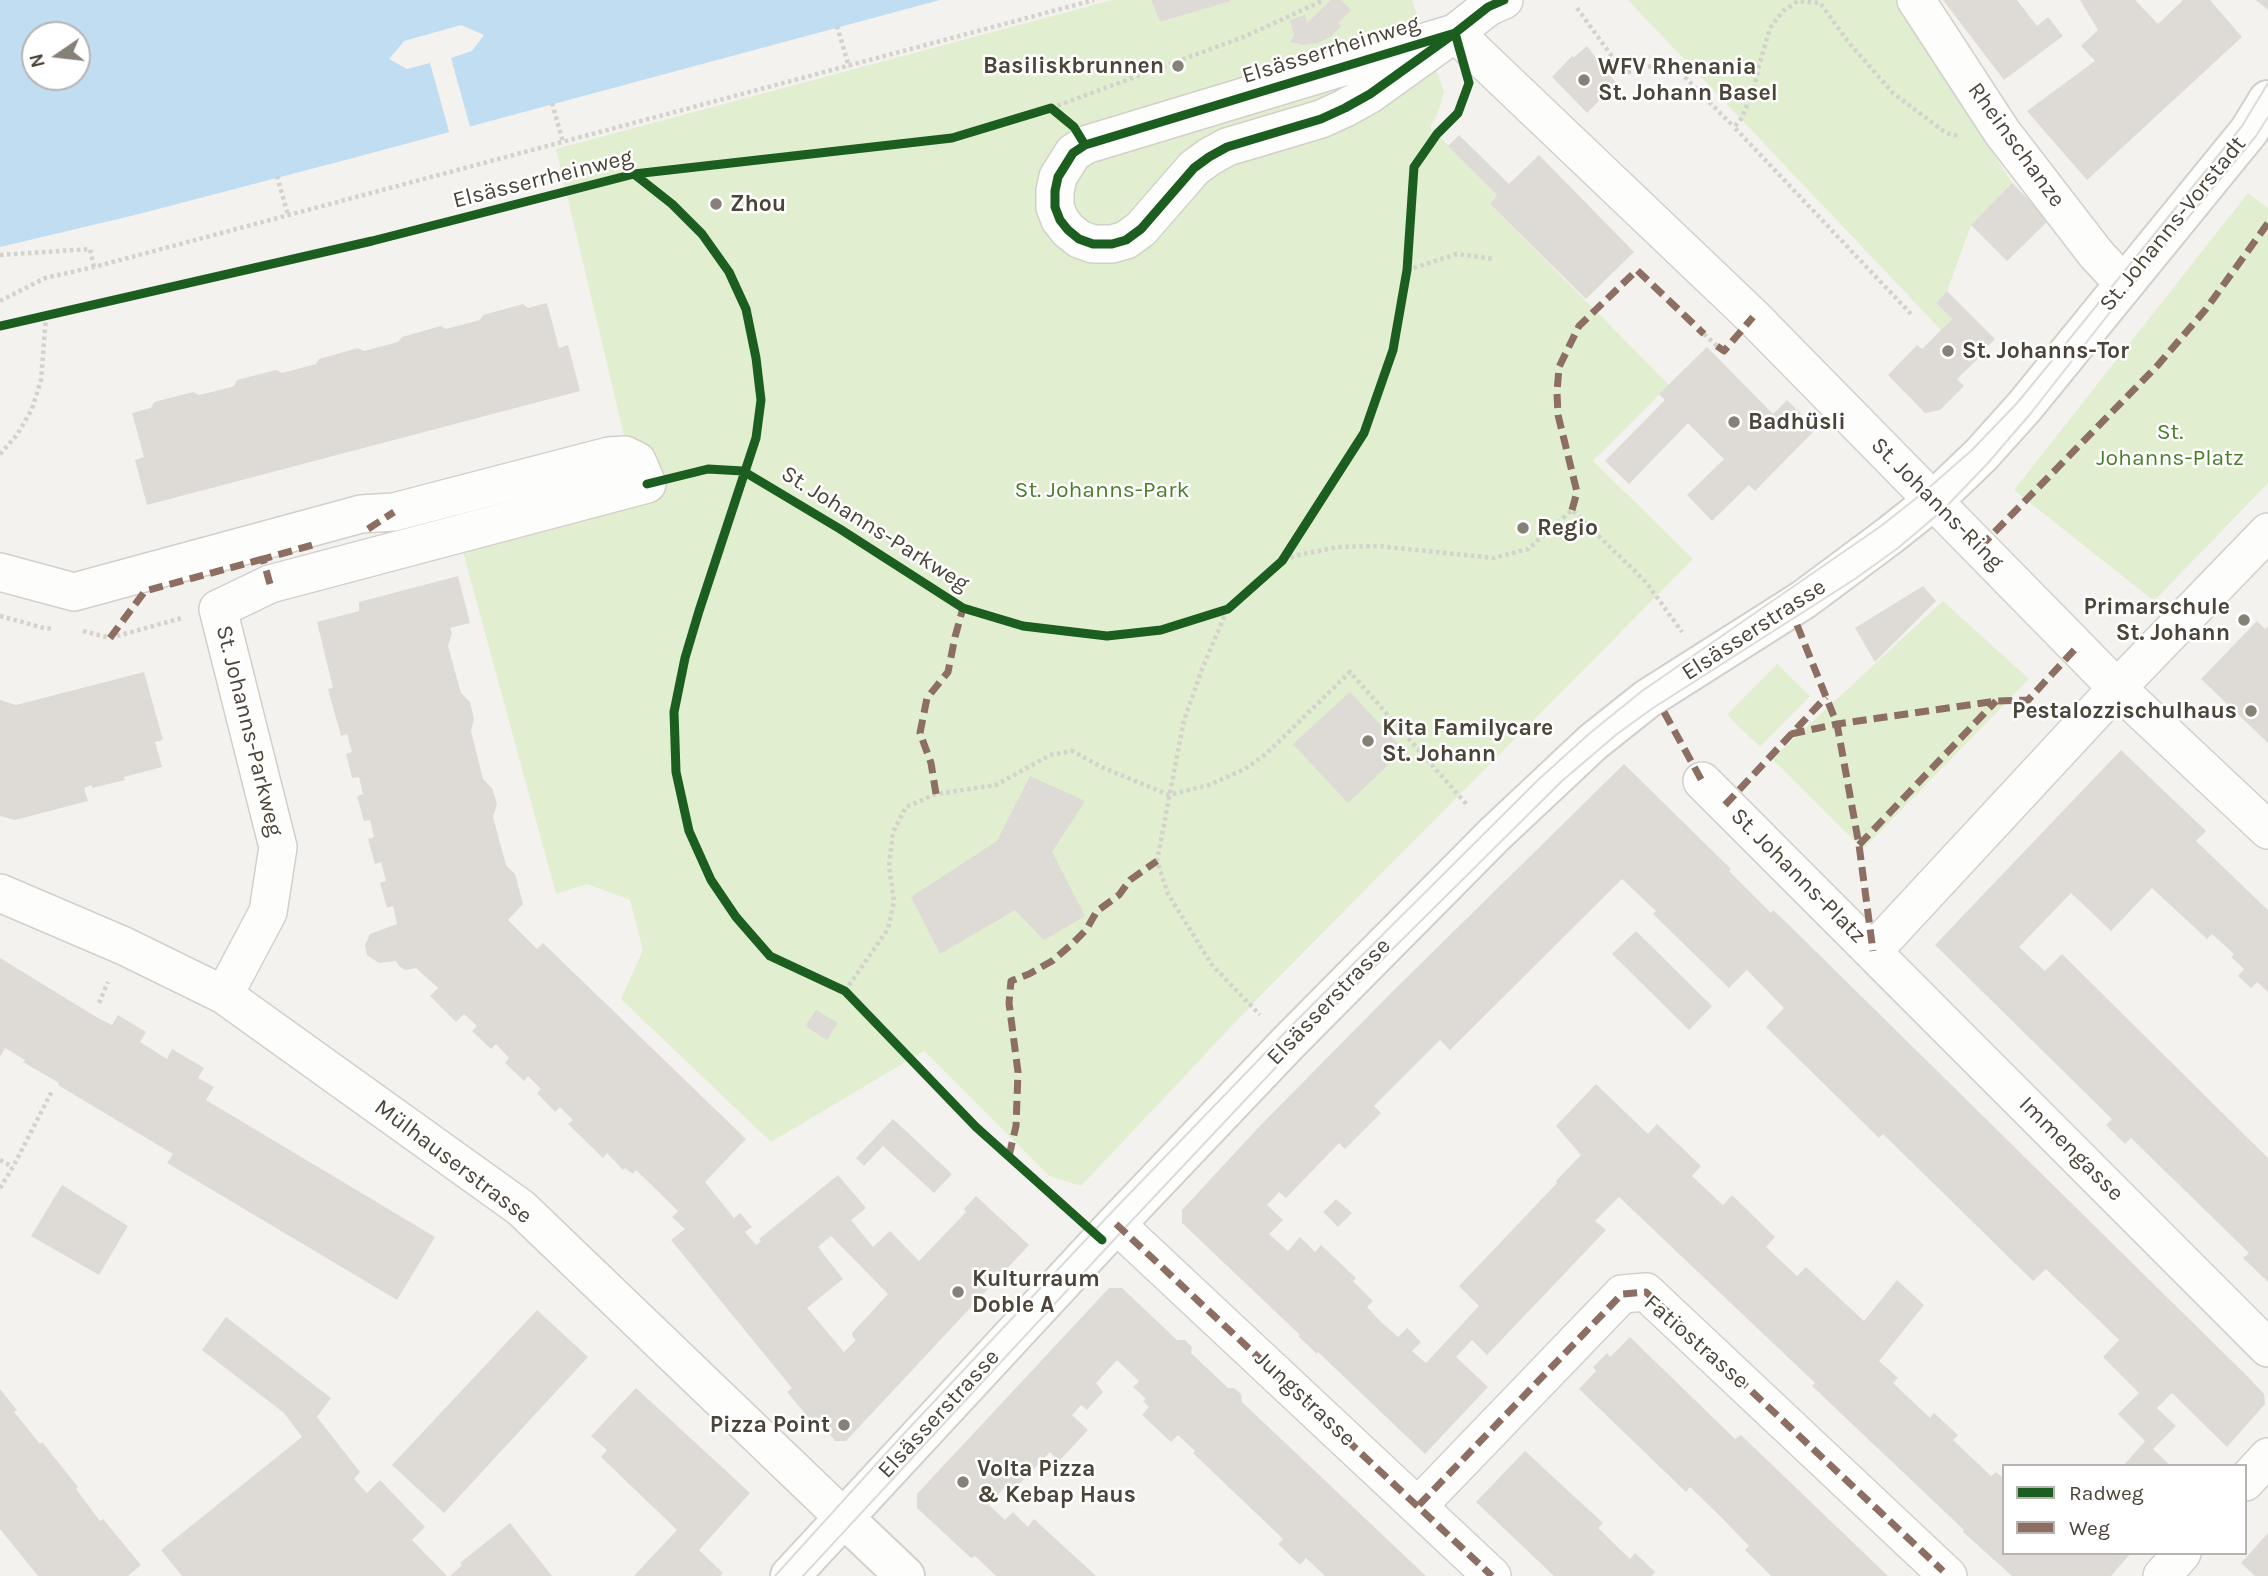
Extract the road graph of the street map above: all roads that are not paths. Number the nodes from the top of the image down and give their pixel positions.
1 (1504, 0) edge
2 (1916, 0) edge
3 (1455, 33) junction
4 (2262, 125) edge
5 (2123, 284) junction
6 (1933, 501) junction
7 (2268, 532) edge
8 (0, 572) edge
9 (2117, 688) junction
10 (1702, 781) dead end
11 (2268, 830) edge
12 (0, 893) edge
13 (1873, 951) junction
14 (224, 995) junction
15 (1109, 1232) junction
16 (2268, 1348) edge
17 (2268, 1457) edge
18 (2247, 1480) edge
19 (1419, 1505) junction
20 (843, 1517) junction
21 (2180, 1555) edge
22 (790, 1576) edge
23 (905, 1576) edge
24 (1492, 1576) edge
25 (1948, 1576) edge
26 (2162, 1576) edge

1 - 3 street
2 - 5 street, Rheinschanze
3 - 3 street, Elsässerrheinweg
3 - 6 street, St. Johanns-Ring
4 - 5 street, St. Johanns-Vorstadt
5 - 6 street, St. Johanns-Vorstadt
6 - 9 street, St. Johanns-Ring
6 - 15 street, Elsässerstrasse
7 - 9 street, St. Johanns-Platz
8 - 14 street, St. Johanns-Parkweg
9 - 11 street, St. Johanns-Ring
9 - 13 street, St. Johanns-Platz
10 - 13 street, St. Johanns-Platz
12 - 14 street, Mülhauserstrasse
13 - 16 street, Immengasse
14 - 20 street, Mülhauserstrasse
15 - 19 street, Jungstrasse
15 - 20 street, Elsässerstrasse
17 - 18 street
19 - 24 street, Jungstrasse
19 - 25 street, Fatiostrasse
20 - 22 street, Elsässerstrasse
20 - 23 street, Mülhauserstrasse
21 - 26 street

